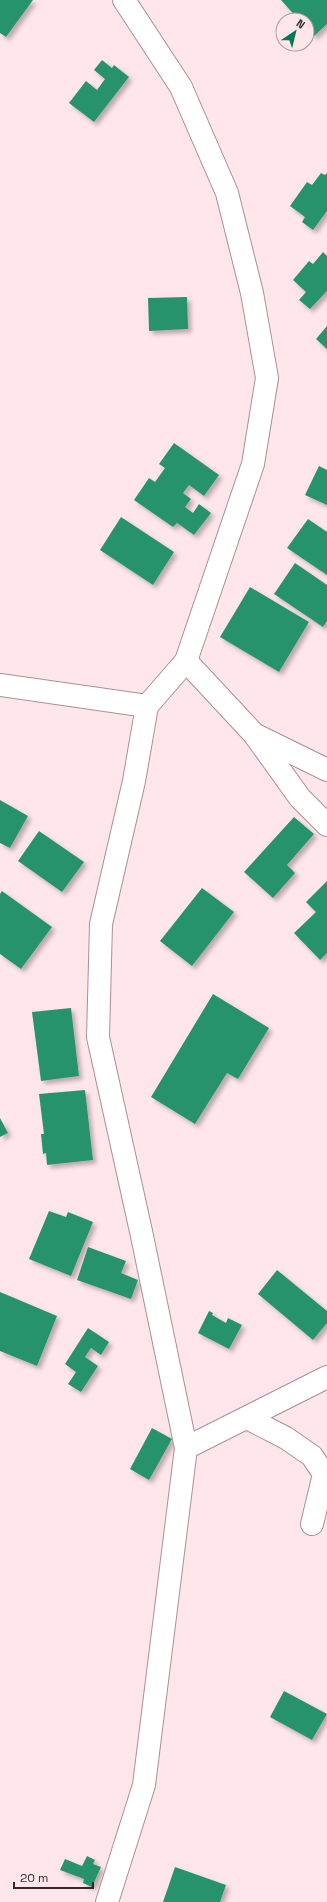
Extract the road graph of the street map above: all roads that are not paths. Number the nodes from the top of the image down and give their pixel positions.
1 (124, 0) edge
2 (186, 661) junction
3 (0, 685) edge
4 (147, 706) junction
5 (254, 734) junction
6 (327, 770) edge
7 (327, 825) edge
8 (327, 1377) edge
9 (247, 1418) junction
10 (186, 1448) junction
11 (312, 1524) dead end
12 (107, 1902) edge

1 - 2 street
2 - 4 street
2 - 5 street
3 - 4 street
4 - 10 street
5 - 6 street
5 - 7 street
8 - 9 street
9 - 10 street
9 - 11 street
10 - 12 street

